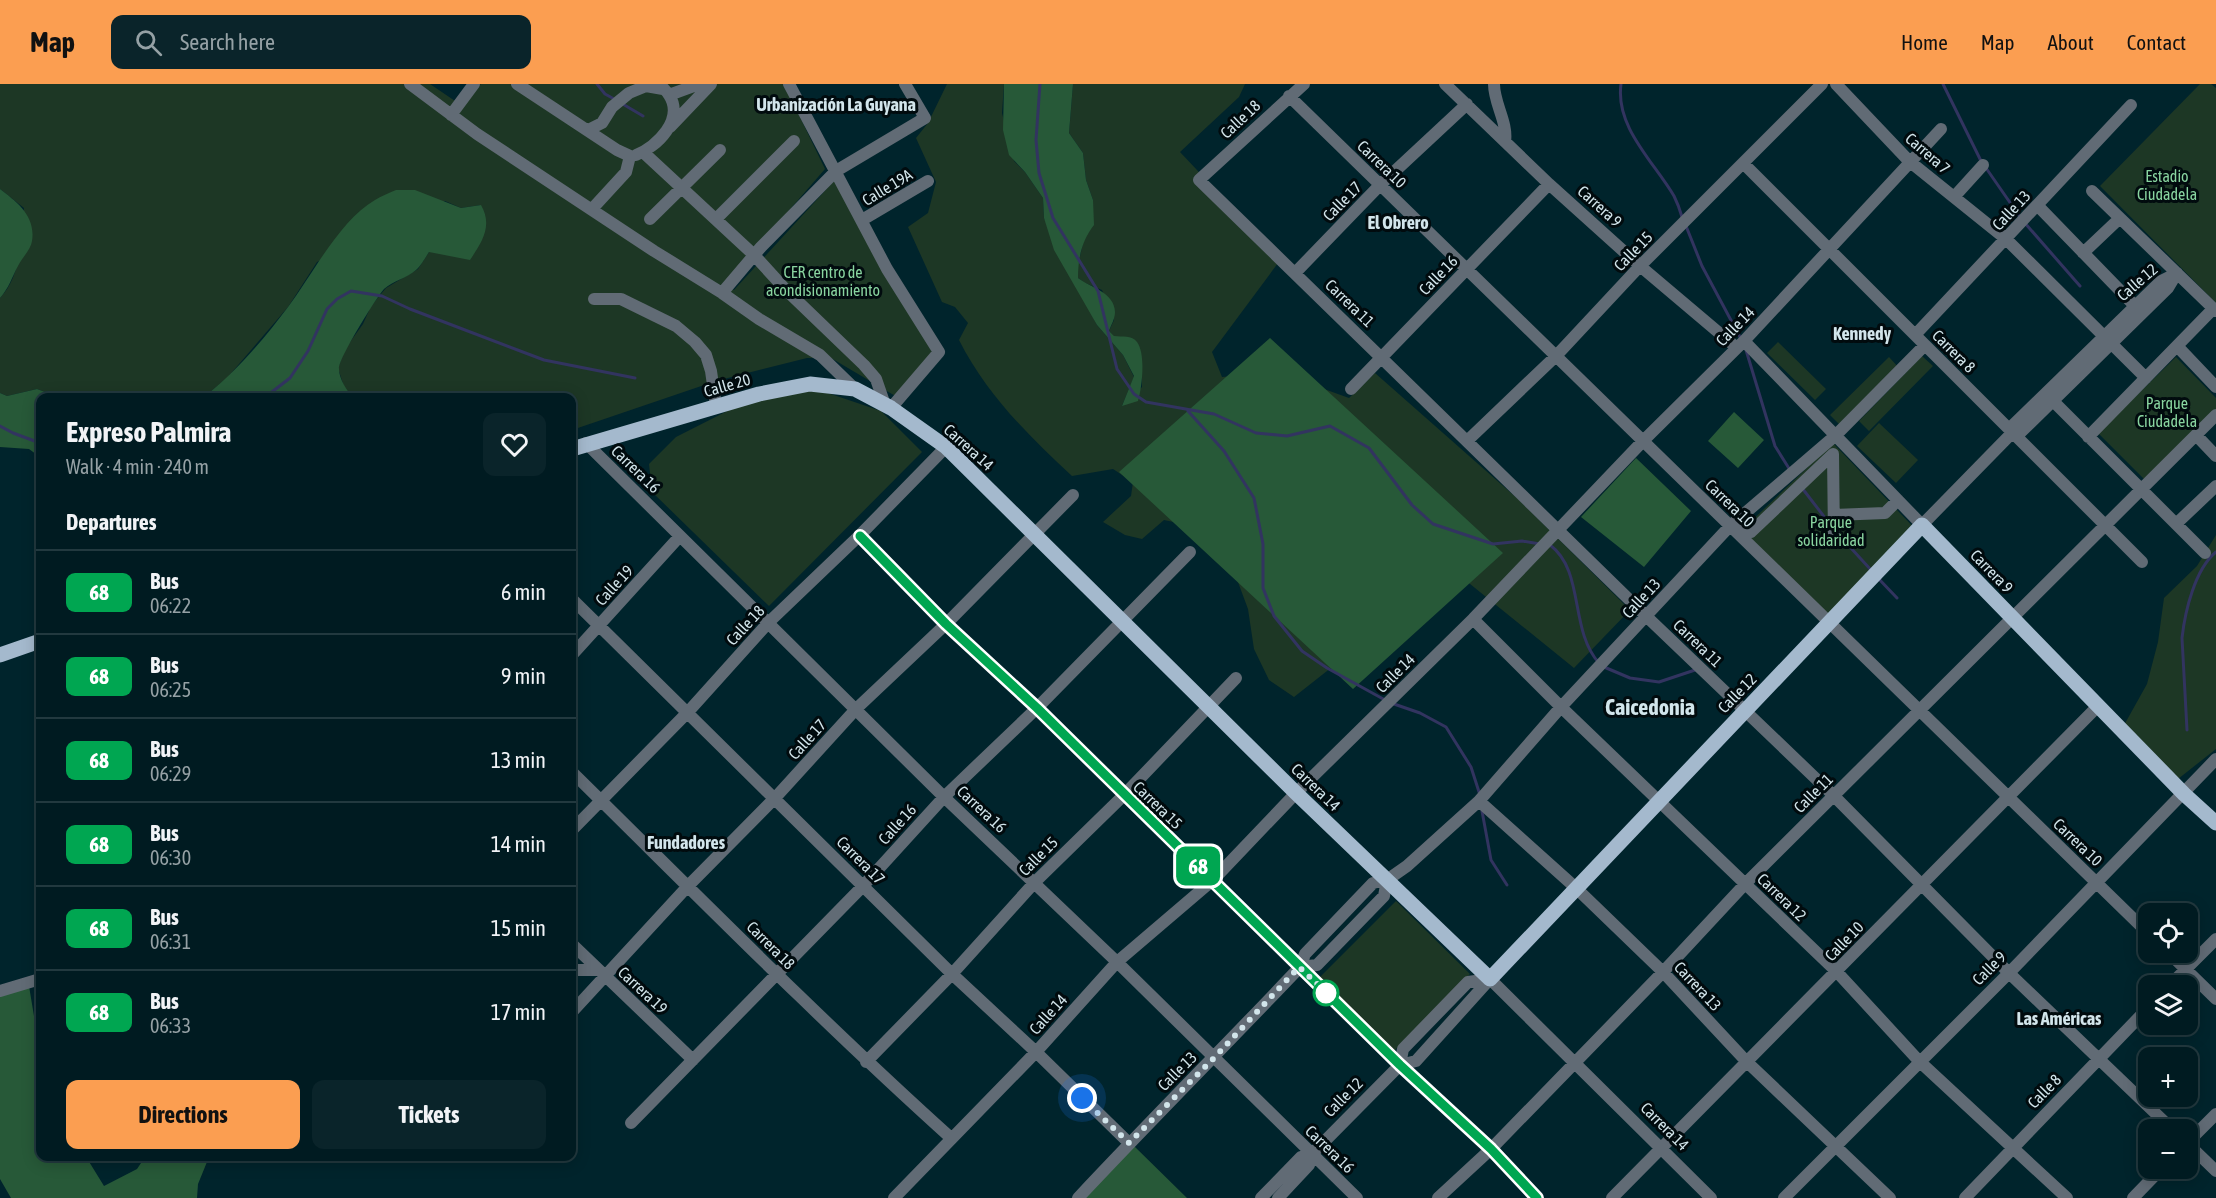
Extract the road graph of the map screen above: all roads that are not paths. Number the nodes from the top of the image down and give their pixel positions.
1 (410, 84) edge
2 (474, 84) edge
3 (517, 84) edge
4 (699, 84) edge
5 (711, 84) edge
6 (789, 84) edge
7 (905, 84) edge
8 (1304, 84) edge
9 (1445, 84) edge
10 (1494, 84) edge
11 (1822, 84) edge
12 (1836, 84) edge
13 (647, 85) edge
14 (664, 89) edge
15 (1290, 96) junction
16 (1467, 104) junction
17 (2131, 105) dead end
18 (452, 115) junction
19 (602, 123) junction
20 (669, 128) junction
21 (1941, 129) dead end
22 (588, 130) junction
23 (794, 141) dead end
24 (1505, 142) junction
25 (605, 143) junction
26 (720, 150) dead end
27 (643, 152) junction
28 (630, 156) junction
29 (1909, 162) junction
30 (1743, 163) junction
31 (1983, 165) dead end
32 (836, 171) junction
33 (1199, 180) joint
34 (928, 182) dead end
35 (1549, 184) junction
36 (1380, 185) junction
37 (682, 187) junction
38 (2092, 191) dead end
39 (1953, 197) junction
40 (2038, 206) junction
41 (592, 209) junction
42 (2120, 218) junction
43 (650, 219) dead end
44 (716, 219) junction
45 (862, 220) junction
46 (2006, 239) junction
47 (1830, 250) junction
48 (2084, 253) junction
49 (754, 255) junction
50 (1640, 267) junction
51 (1467, 269) junction
52 (1294, 273) junction
53 (2177, 273) junction
54 (722, 293) junction
55 (594, 299) dead end
56 (2135, 306) junction
57 (2215, 310) edge
58 (1915, 335) junction
59 (2108, 340) junction
60 (1741, 344) junction
61 (1925, 345) junction
62 (2177, 346) junction
63 (1556, 356) junction
64 (1382, 357) junction
65 (2146, 378) junction
66 (2216, 387) edge
67 (855, 389) junction
68 (1351, 389) dead end
69 (2053, 401) junction
70 (716, 406) junction
71 (888, 406) junction
72 (2216, 416) edge
73 (2013, 432) junction
74 (1836, 435) junction
75 (2196, 435) junction
76 (2088, 437) junction
77 (1467, 441) junction
78 (1643, 441) junction
79 (579, 446) edge
80 (946, 447) junction
81 (2216, 456) edge
82 (2216, 486) edge
83 (2141, 489) junction
84 (1073, 495) dead end
85 (1898, 501) junction
86 (1834, 515) junction
87 (1740, 518) junction
88 (2176, 524) junction
89 (1922, 525) junction
90 (2105, 525) junction
91 (1730, 526) junction
92 (1558, 529) junction
93 (1033, 534) junction
94 (681, 536) junction
95 (860, 536) junction
96 (1834, 538) dead end
97 (1190, 552) dead end
98 (2205, 553) dead end
99 (2142, 562) dead end
100 (576, 602) edge
101 (1646, 616) junction
102 (2012, 618) junction
103 (1473, 619) junction
104 (1123, 620) junction
105 (769, 622) junction
106 (1829, 622) junction
107 (946, 624) junction
108 (600, 626) junction
109 (36, 642) edge
110 (576, 651) edge
111 (0, 655) edge
112 (1236, 678) dead end
113 (1209, 706) junction
114 (2098, 706) junction
115 (1561, 707) junction
116 (1037, 708) junction
117 (856, 709) junction
118 (1919, 710) junction
119 (688, 711) junction
120 (1745, 711) junction
121 (2216, 759) edge
122 (576, 776) edge
123 (1296, 793) junction
124 (2184, 794) junction
125 (1124, 795) junction
126 (1834, 796) junction
127 (944, 797) junction
128 (2008, 797) junction
129 (775, 798) junction
130 (600, 800) junction
131 (1479, 801) junction
132 (1659, 801) junction
133 (2216, 824) edge
134 (576, 826) edge
135 (1213, 880) junction
136 (1387, 880) junction
137 (1035, 882) junction
138 (2096, 882) junction
139 (1745, 884) junction
140 (1922, 884) junction
141 (688, 886) junction
142 (863, 886) junction
143 (1576, 888) junction
144 (2138, 923) edge
145 (2216, 939) edge
146 (576, 948) edge
147 (1117, 962) junction
148 (2179, 963) edge
149 (1299, 967) junction
150 (2185, 969) junction
151 (576, 970) edge
152 (1663, 972) junction
153 (1837, 972) junction
154 (601, 973) junction
155 (2009, 973) junction
156 (952, 974) junction
157 (776, 975) junction
158 (2179, 975) edge
159 (1490, 979) junction
160 (36, 981) edge
161 (0, 991) edge
162 (2216, 999) edge
163 (576, 1007) edge
164 (2138, 1018) edge
165 (1036, 1052) junction
166 (1214, 1058) junction
167 (2100, 1058) junction
168 (693, 1060) junction
169 (1746, 1061) junction
170 (1919, 1061) junction
171 (867, 1062) junction
172 (1575, 1063) junction
173 (1400, 1065) junction
174 (2216, 1114) edge
175 (2162, 1119) edge
176 (631, 1123) dead end
177 (2198, 1132) edge
178 (951, 1138) junction
179 (1129, 1143) junction
180 (2013, 1147) junction
181 (1662, 1148) junction
182 (1835, 1148) junction
183 (1491, 1149) junction
184 (1312, 1154) junction
185 (2198, 1154) edge
186 (2216, 1171) edge
187 (2151, 1179) edge
188 (894, 1198) edge
189 (1078, 1198) edge
190 (1261, 1198) edge
191 (1278, 1198) edge
192 (1357, 1198) edge
193 (1438, 1198) edge
194 (1537, 1198) edge
195 (1612, 1198) edge
196 (1711, 1198) edge
197 (1784, 1198) edge
198 (1890, 1198) edge
199 (1965, 1198) edge
200 (2067, 1198) edge
201 (2133, 1198) edge

1 - 18 street
2 - 18 street
3 - 22 street
4 - 14 street
5 - 20 street
6 - 32 street
7 - 32 street
8 - 15 street, Calle 18
9 - 16 street, Carrera 9
10 - 24 street
11 - 30 street, Calle 15
12 - 29 street, Carrera 7
13 - 14 street
13 - 19 street
14 - 20 street
15 - 33 street, Calle 18
15 - 36 street, Carrera 10
16 - 24 street, Carrera 9
16 - 36 street, Calle 17
17 - 40 street, Calle 13
18 - 41 street
19 - 22 street
19 - 25 street
20 - 27 street
21 - 29 street, Calle 14
22 - 25 street
23 - 44 street
24 - 35 street, Carrera 9
25 - 28 street
26 - 37 street
27 - 28 street
27 - 37 street
28 - 41 street
29 - 39 street, Carrera 7
29 - 47 street, Calle 14
30 - 47 street, Carrera 8
30 - 50 street, Calle 15
31 - 39 street
32 - 45 street
32 - 49 street
33 - 52 street, Carrera 11
34 - 45 street, Calle 19A
35 - 50 street, Carrera 9
35 - 51 street, Calle 16
36 - 51 street, Carrera 10
36 - 52 street, Calle 17
37 - 43 street
37 - 44 street
38 - 42 street
39 - 46 street, Carrera 7
40 - 46 street, Calle 13
40 - 48 street
41 - 54 street
42 - 48 street
42 - 53 street
44 - 49 street
45 - 71 street
46 - 58 street, Calle 13
46 - 59 street, Carrera 7
47 - 58 street, Carrera 8
47 - 60 street, Calle 14
48 - 56 street
49 - 54 street
49 - 71 street
50 - 60 street, Carrera 9
50 - 63 street, Calle 15
51 - 63 street, Carrera 10
51 - 64 street, Calle 16
52 - 64 street, Carrera 11
53 - 56 street, Calle 12
53 - 57 street
53 - 59 street, Calle 12
54 - 67 street
55 - 70 street
56 - 59 street, Calle 12
57 - 62 street
58 - 61 street, Carrera 8
59 - 65 street, Carrera 7
59 - 69 street, Calle 12
59 - 73 street, Calle 12
60 - 74 street, Carrera 9
60 - 78 street, Calle 14
61 - 73 street, Carrera 8
61 - 74 street, Calle 13
62 - 65 street
62 - 66 street
63 - 77 street, Calle 15
63 - 78 street, Carrera 10
64 - 68 street, Calle 16
64 - 77 street, Carrera 11
65 - 76 street
67 - 70 main road, Calle 20
67 - 71 main road, Calle 20
69 - 73 street, Calle 12
69 - 76 street
70 - 79 main road, Calle 20
71 - 80 main road, Carrera 14
72 - 75 street, Calle 11
73 - 89 street, Calle 12
73 - 90 street, Carrera 8
74 - 85 street, Carrera 9
74 - 87 street, Calle 13
75 - 81 street
75 - 83 street, Calle 11
76 - 83 street
77 - 92 street, Carrera 11
78 - 91 street, Carrera 10
78 - 92 street, Calle 14
79 - 94 street, Carrera 16
80 - 93 main road, Carrera 14
80 - 95 street, Calle 18
82 - 88 street
83 - 88 street
83 - 90 street, Calle 11
84 - 93 street, Calle 17
85 - 86 street
85 - 89 street, Carrera 9
86 - 87 street
86 - 96 street
87 - 91 street, Calle 13
88 - 98 street
89 - 102 main road, Carrera 9
89 - 106 main road, Calle 12
90 - 99 street, Carrera 8
90 - 102 street, Calle 11
91 - 101 street, Calle 13
91 - 106 street, Carrera 10
92 - 101 street, Carrera 11
92 - 103 street, Calle 14
93 - 104 main road, Carrera 14
93 - 107 street, Calle 17
94 - 105 street, Carrera 16
94 - 108 street, Calle 19
95 - 105 street, Calle 18
95 - 107 street, Carrera 15
97 - 104 street, Calle 16
100 - 108 street, Carrera 17
101 - 115 street, Calle 13
101 - 120 street, Carrera 11
102 - 114 main road, Carrera 9
102 - 118 street, Calle 11
103 - 115 street, Carrera 12
103 - 123 street, Calle 14
104 - 113 main road, Carrera 14
104 - 116 street, Calle 16
105 - 117 street, Carrera 16
105 - 119 street, Calle 18
106 - 118 street, Carrera 10
106 - 120 main road, Calle 12
107 - 116 street, Carrera 15
107 - 117 street, Calle 17
108 - 110 street, Calle 19
108 - 119 street, Carrera 17
109 - 111 main road
112 - 113 street, Calle 15
113 - 123 main road, Carrera 14
113 - 125 street, Calle 15
114 - 124 main road, Carrera 9
114 - 128 street, Calle 10
115 - 131 street, Calle 13
115 - 132 street, Carrera 12
116 - 125 street, Carrera 15
116 - 127 street, Calle 16
117 - 127 street, Carrera 16
117 - 129 street, Calle 17
118 - 126 street, Calle 11
118 - 128 street, Carrera 10
119 - 129 street, Carrera 17
119 - 130 street, Calle 18
120 - 126 street, Carrera 11
120 - 132 main road, Calle 12
121 - 124 street, Calle 9
122 - 130 street, Carrera 18
123 - 135 street, Calle 14
123 - 136 main road, Carrera 14
124 - 133 main road, Carrera 9
124 - 138 street, Calle 9
125 - 135 street, Carrera 15
125 - 137 street, Calle 15
126 - 139 street, Calle 11
126 - 140 street, Carrera 11
127 - 137 street, Carrera 16
127 - 142 street, Calle 16
128 - 138 street, Carrera 10
128 - 140 street, Calle 10
129 - 141 street, Calle 17
129 - 142 street, Carrera 17
130 - 134 street, Calle 18
130 - 141 street, Carrera 18
131 - 136 street, Calle 13
131 - 143 street, Carrera 13
132 - 139 street, Carrera 12
132 - 143 main road, Calle 12
135 - 147 street, Calle 14
135 - 149 street, Carrera 15
136 - 149 street, Calle 13
136 - 159 main road, Carrera 14
137 - 147 street, Carrera 16
137 - 156 street, Calle 15
138 - 144 street, Carrera 10
138 - 155 street, Calle 9
139 - 152 street, Calle 11
139 - 153 street, Carrera 12
140 - 153 street, Calle 10
140 - 155 street, Carrera 11
141 - 154 street, Calle 17
141 - 157 street, Carrera 18
142 - 156 street, Carrera 17
142 - 157 street, Calle 16
143 - 152 street, Carrera 13
143 - 159 main road, Calle 12
145 - 150 street
146 - 154 street, Carrera 19
147 - 165 street, Calle 14
147 - 166 street, Carrera 16
148 - 150 street
149 - 166 street, Calle 13
149 - 173 street, Carrera 15
150 - 158 street
150 - 162 street
151 - 154 street
152 - 169 street, Carrera 13
152 - 172 street, Calle 11
153 - 169 street, Calle 10
153 - 170 street, Carrera 12
154 - 163 street, Calle 17
154 - 168 street, Carrera 19
155 - 167 street, Carrera 11
155 - 170 street, Calle 9
156 - 165 street, Carrera 17
156 - 171 street, Calle 15
157 - 168 street, Calle 16
157 - 171 street, Carrera 18
159 - 172 street, Carrera 14
159 - 173 street, Calle 12
160 - 161 street
164 - 167 street, Calle 8
165 - 178 street, Calle 14
165 - 179 street, Carrera 17
166 - 179 street, Calle 13
166 - 184 street, Carrera 16
167 - 175 street, Carrera 11
167 - 180 street, Calle 8
168 - 176 street, Calle 16
169 - 181 street, Calle 10
169 - 182 street, Carrera 13
170 - 180 street, Carrera 12
170 - 182 street, Calle 9
171 - 178 street, Carrera 18
172 - 181 street, Carrera 14
172 - 183 street, Calle 11
173 - 183 street, Carrera 15
173 - 184 street, Calle 12
174 - 177 street
178 - 188 street, Calle 14
179 - 189 street, Calle 13
180 - 199 street, Calle 8
180 - 200 street, Carrera 12
181 - 195 street, Calle 10
181 - 196 street, Carrera 14
182 - 197 street, Calle 9
182 - 198 street, Carrera 13
183 - 193 street, Calle 11
183 - 194 street, Carrera 15
184 - 190 street, Calle 12
184 - 191 street, Calle 12
184 - 192 street, Carrera 16
185 - 186 street
187 - 201 street

